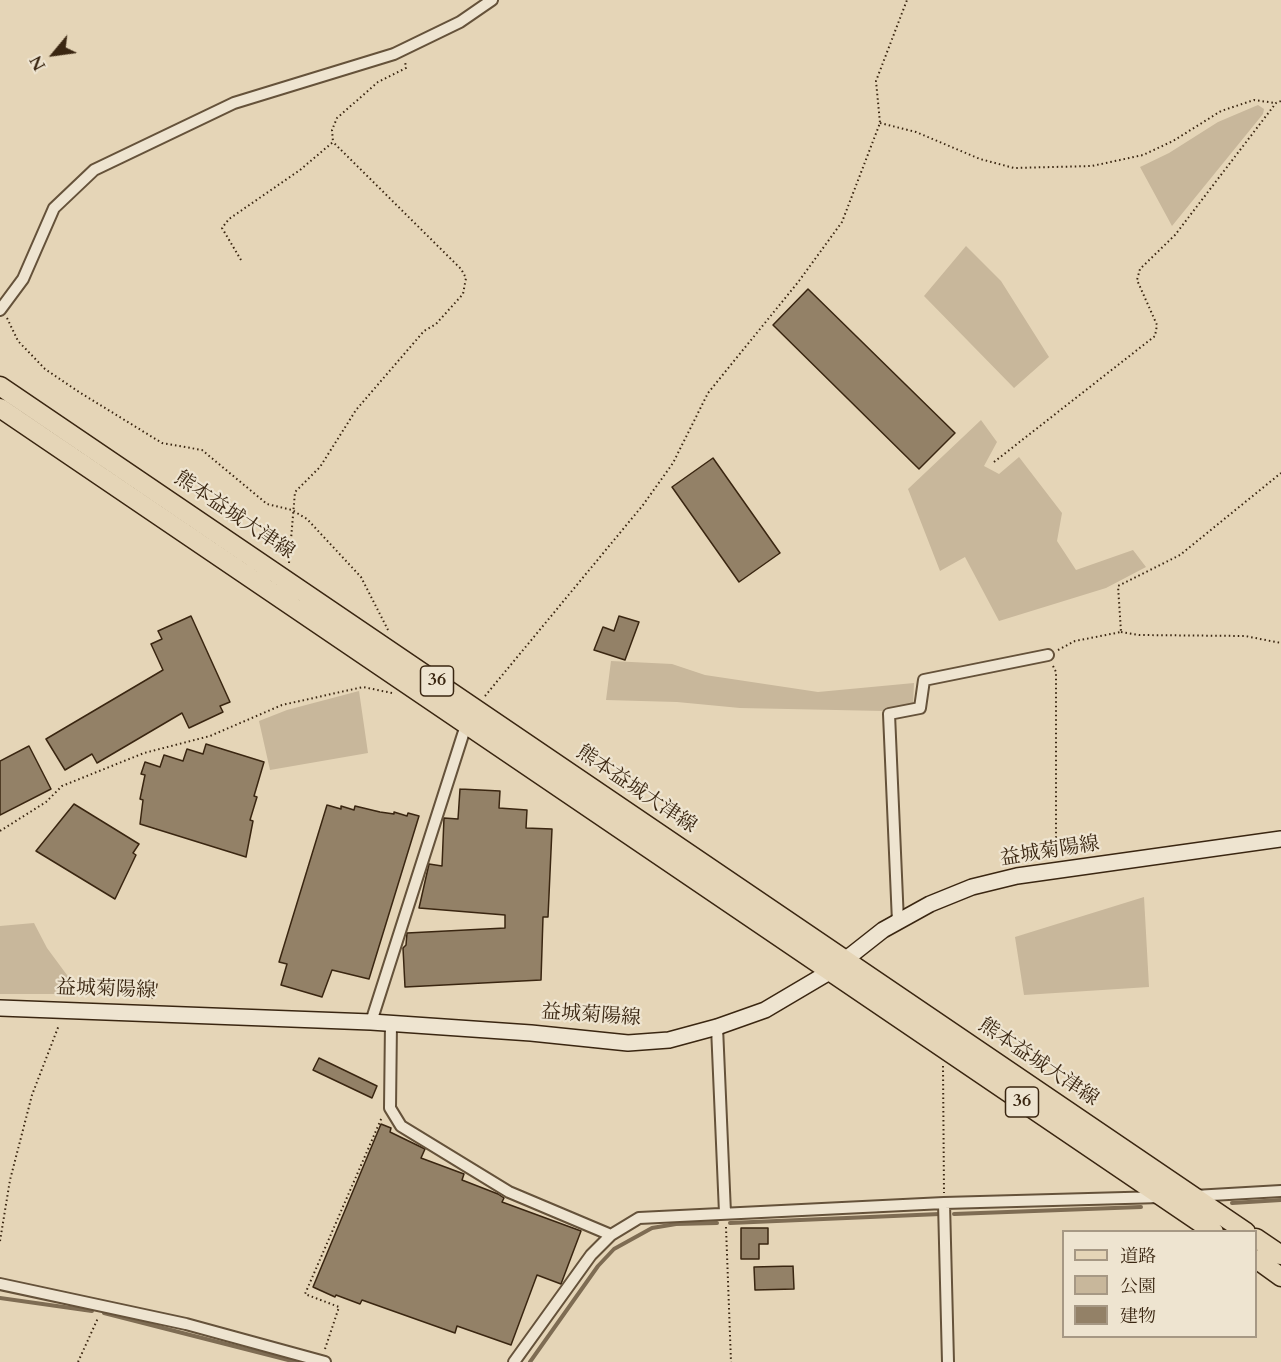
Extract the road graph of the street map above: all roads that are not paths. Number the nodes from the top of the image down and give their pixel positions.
1 (492, 0) edge
2 (1, 309) edge
3 (0, 386) edge
4 (0, 408) edge
5 (1048, 655) road end
6 (471, 715) junction
7 (1281, 839) edge
8 (898, 922) junction
9 (846, 960) junction
10 (831, 971) junction
11 (0, 1008) edge
12 (371, 1022) junction
13 (391, 1023) junction
14 (717, 1027) junction
15 (1281, 1191) edge
16 (1193, 1196) junction
17 (1164, 1197) junction
18 (944, 1203) junction
19 (725, 1213) junction
20 (1211, 1230) edge
21 (1243, 1230) edge
22 (611, 1235) junction
23 (1257, 1239) edge
24 (1281, 1256) edge
25 (1257, 1260) edge
26 (1281, 1277) edge
27 (0, 1284) edge
28 (323, 1361) edge
29 (514, 1362) edge
30 (948, 1362) edge

1 - 2 street
3 - 6 main road, 熊本益城大津線 / 36
4 - 6 main road, 熊本益城大津線 / 36
5 - 8 street
6 - 9 main road, 熊本益城大津線 / 36
6 - 10 main road, 熊本益城大津線 / 36
6 - 12 street
7 - 8 main road, 益城菊陽線
8 - 9 main road, 益城菊陽線
9 - 10 main road, 益城菊陽線
9 - 16 main road, 熊本益城大津線 / 36
10 - 14 main road, 益城菊陽線
10 - 17 main road, 熊本益城大津線 / 36
11 - 12 main road, 益城菊陽線
12 - 13 main road, 益城菊陽線
13 - 14 main road, 益城菊陽線
13 - 22 street
14 - 19 street
15 - 16 street
16 - 17 street
16 - 21 main road, 熊本益城大津線 / 36
17 - 18 street
17 - 20 main road, 熊本益城大津線 / 36
18 - 19 street
18 - 30 street
19 - 22 street
22 - 29 street
23 - 24 main road
25 - 26 main road
27 - 28 street

